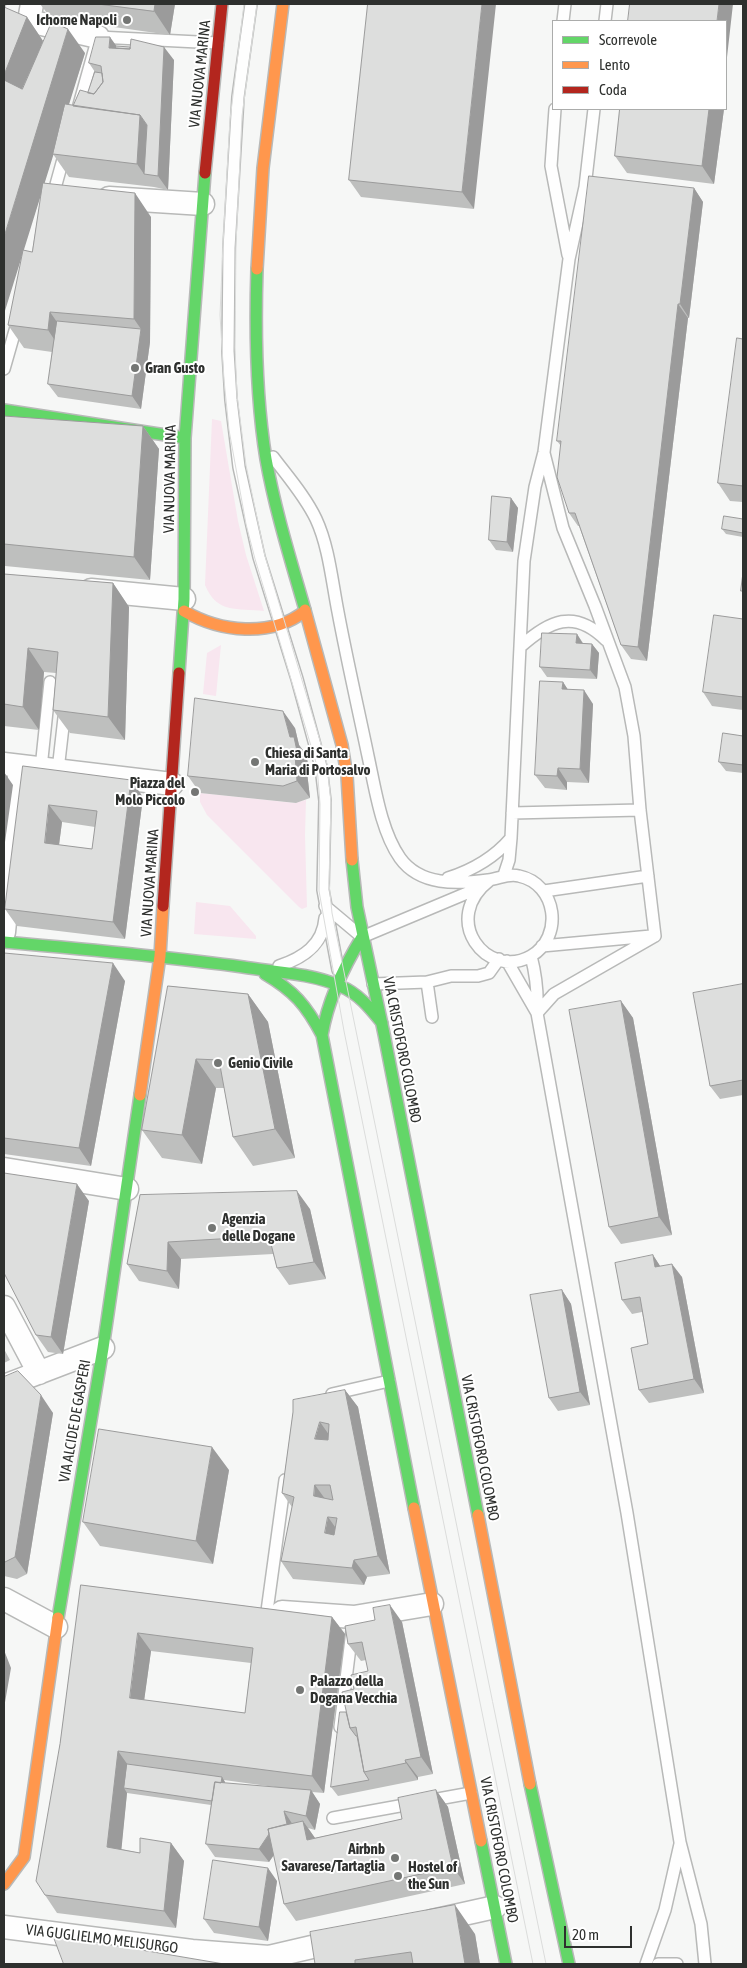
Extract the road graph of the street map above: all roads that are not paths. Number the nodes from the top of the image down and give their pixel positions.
1 (32, 4) edge
2 (222, 4) edge
3 (251, 4) edge
4 (283, 4) edge
5 (565, 4) edge
6 (607, 4) edge
7 (563, 20) edge
8 (605, 20) edge
9 (98, 37) junction
10 (218, 43) junction
11 (556, 110) edge
12 (594, 110) edge
13 (74, 120) edge
14 (69, 139) edge
15 (66, 200) joint
16 (203, 204) junction
17 (569, 259) junction
18 (22, 305) edge
19 (4, 369) edge
20 (6, 416) edge
21 (185, 438) junction
22 (264, 445) junction
23 (544, 452) junction
24 (73, 589) edge
25 (184, 605) junction
26 (305, 611) junction
27 (280, 624) junction
28 (609, 642) junction
29 (520, 647) junction
30 (50, 682) dead end
31 (66, 698) edge
32 (31, 767) edge
33 (172, 784) junction
34 (640, 810) junction
35 (512, 813) junction
36 (511, 838) junction
37 (8, 847) edge
38 (504, 876) junction
39 (648, 876) junction
40 (490, 880) junction
41 (438, 881) junction
42 (479, 888) junction
43 (544, 891) junction
44 (325, 906) junction
45 (4, 932) edge
46 (656, 936) junction
47 (362, 937) junction
48 (4, 942) edge
49 (542, 946) junction
50 (160, 956) junction
51 (531, 956) junction
52 (503, 960) junction
53 (260, 971) junction
54 (338, 980) junction
55 (427, 982) junction
56 (373, 984) junction
57 (537, 1013) junction
58 (432, 1017) dead end
59 (382, 1023) junction
60 (322, 1035) junction
61 (4, 1169) edge
62 (127, 1189) junction
63 (4, 1307) edge
64 (103, 1348) junction
65 (39, 1373) junction
66 (389, 1381) junction
67 (4, 1386) edge
68 (325, 1396) edge
69 (286, 1467) edge
70 (62, 1590) junction
71 (85, 1593) edge
72 (4, 1599) edge
73 (432, 1604) junction
74 (257, 1610) joint
75 (354, 1617) junction
76 (56, 1627) junction
77 (338, 1742) edge
78 (472, 1793) junction
79 (333, 1818) dead end
80 (680, 1842) junction
81 (4, 1884) edge
82 (495, 1907) junction
83 (409, 1926) edge
84 (4, 1927) edge
85 (364, 1935) edge
86 (301, 1956) edge
87 (506, 1964) edge
88 (569, 1964) edge
89 (646, 1964) edge
90 (658, 1964) edge
91 (677, 1964) edge
92 (705, 1964) edge

1 - 9 street
2 - 10 main road, VIA NUOVA MARINA
3 - 27 lane
4 - 22 main road
5 - 7 lane
6 - 8 lane
9 - 10 lane
9 - 13 lane
10 - 16 main road, VIA NUOVA MARINA
11 - 17 lane
12 - 17 lane
14 - 15 lane
15 - 16 street
16 - 21 main road, VIA NUOVA MARINA
17 - 23 lane
18 - 19 lane
20 - 21 main road
21 - 25 main road, VIA NUOVA MARINA
22 - 26 main road
22 - 41 lane
23 - 28 lane
23 - 29 lane
24 - 25 street
25 - 27 main road
25 - 33 main road, VIA NUOVA MARINA
26 - 27 main road
26 - 47 main road
27 - 44 lane
28 - 29 lane
28 - 34 lane
29 - 35 lane
30 - 32 lane
31 - 32 lane
32 - 33 street
32 - 37 street
33 - 50 main road, VIA NUOVA MARINA
34 - 35 lane
34 - 39 lane
35 - 36 lane
36 - 38 lane
36 - 41 lane
37 - 45 street
38 - 40 lane
38 - 43 lane
39 - 43 lane
39 - 46 lane
40 - 41 lane
40 - 42 lane
42 - 47 lane
42 - 52 lane
43 - 49 lane
44 - 47 lane
44 - 53 lane
44 - 54 lane
46 - 49 lane
46 - 57 lane
47 - 54 main road
47 - 56 main road, VIA CRISTOFORO COLOMBO
48 - 50 main road
49 - 51 lane
50 - 53 main road
50 - 62 main road, VIA ALCIDE DE GASPERI
51 - 52 lane
51 - 57 lane
52 - 55 lane
52 - 57 lane
53 - 54 main road
53 - 60 main road
54 - 59 main road
54 - 60 main road
55 - 56 lane
55 - 58 lane
56 - 59 main road, VIA CRISTOFORO COLOMBO
57 - 80 lane
59 - 88 main road, VIA CRISTOFORO COLOMBO
60 - 66 main road, VIA CRISTOFORO COLOMBO
61 - 62 street
62 - 64 main road, VIA ALCIDE DE GASPERI
63 - 65 street
64 - 65 street
64 - 70 main road, VIA ALCIDE DE GASPERI
65 - 67 street
66 - 68 lane
66 - 73 main road, VIA CRISTOFORO COLOMBO
69 - 74 lane
70 - 71 street
70 - 76 main road, VIA ALCIDE DE GASPERI
72 - 76 street
73 - 75 street
73 - 78 main road, VIA CRISTOFORO COLOMBO
74 - 75 street
75 - 77 lane
76 - 81 main road, VIA ALCIDE DE GASPERI
78 - 79 lane
78 - 82 main road, VIA CRISTOFORO COLOMBO
80 - 89 lane
80 - 92 lane
82 - 83 street
82 - 87 main road, VIA CRISTOFORO COLOMBO
84 - 86 street, VIA GUGLIELMO MELISURGO
85 - 86 street, VIA GUGLIELMO MELISURGO
90 - 91 lane

